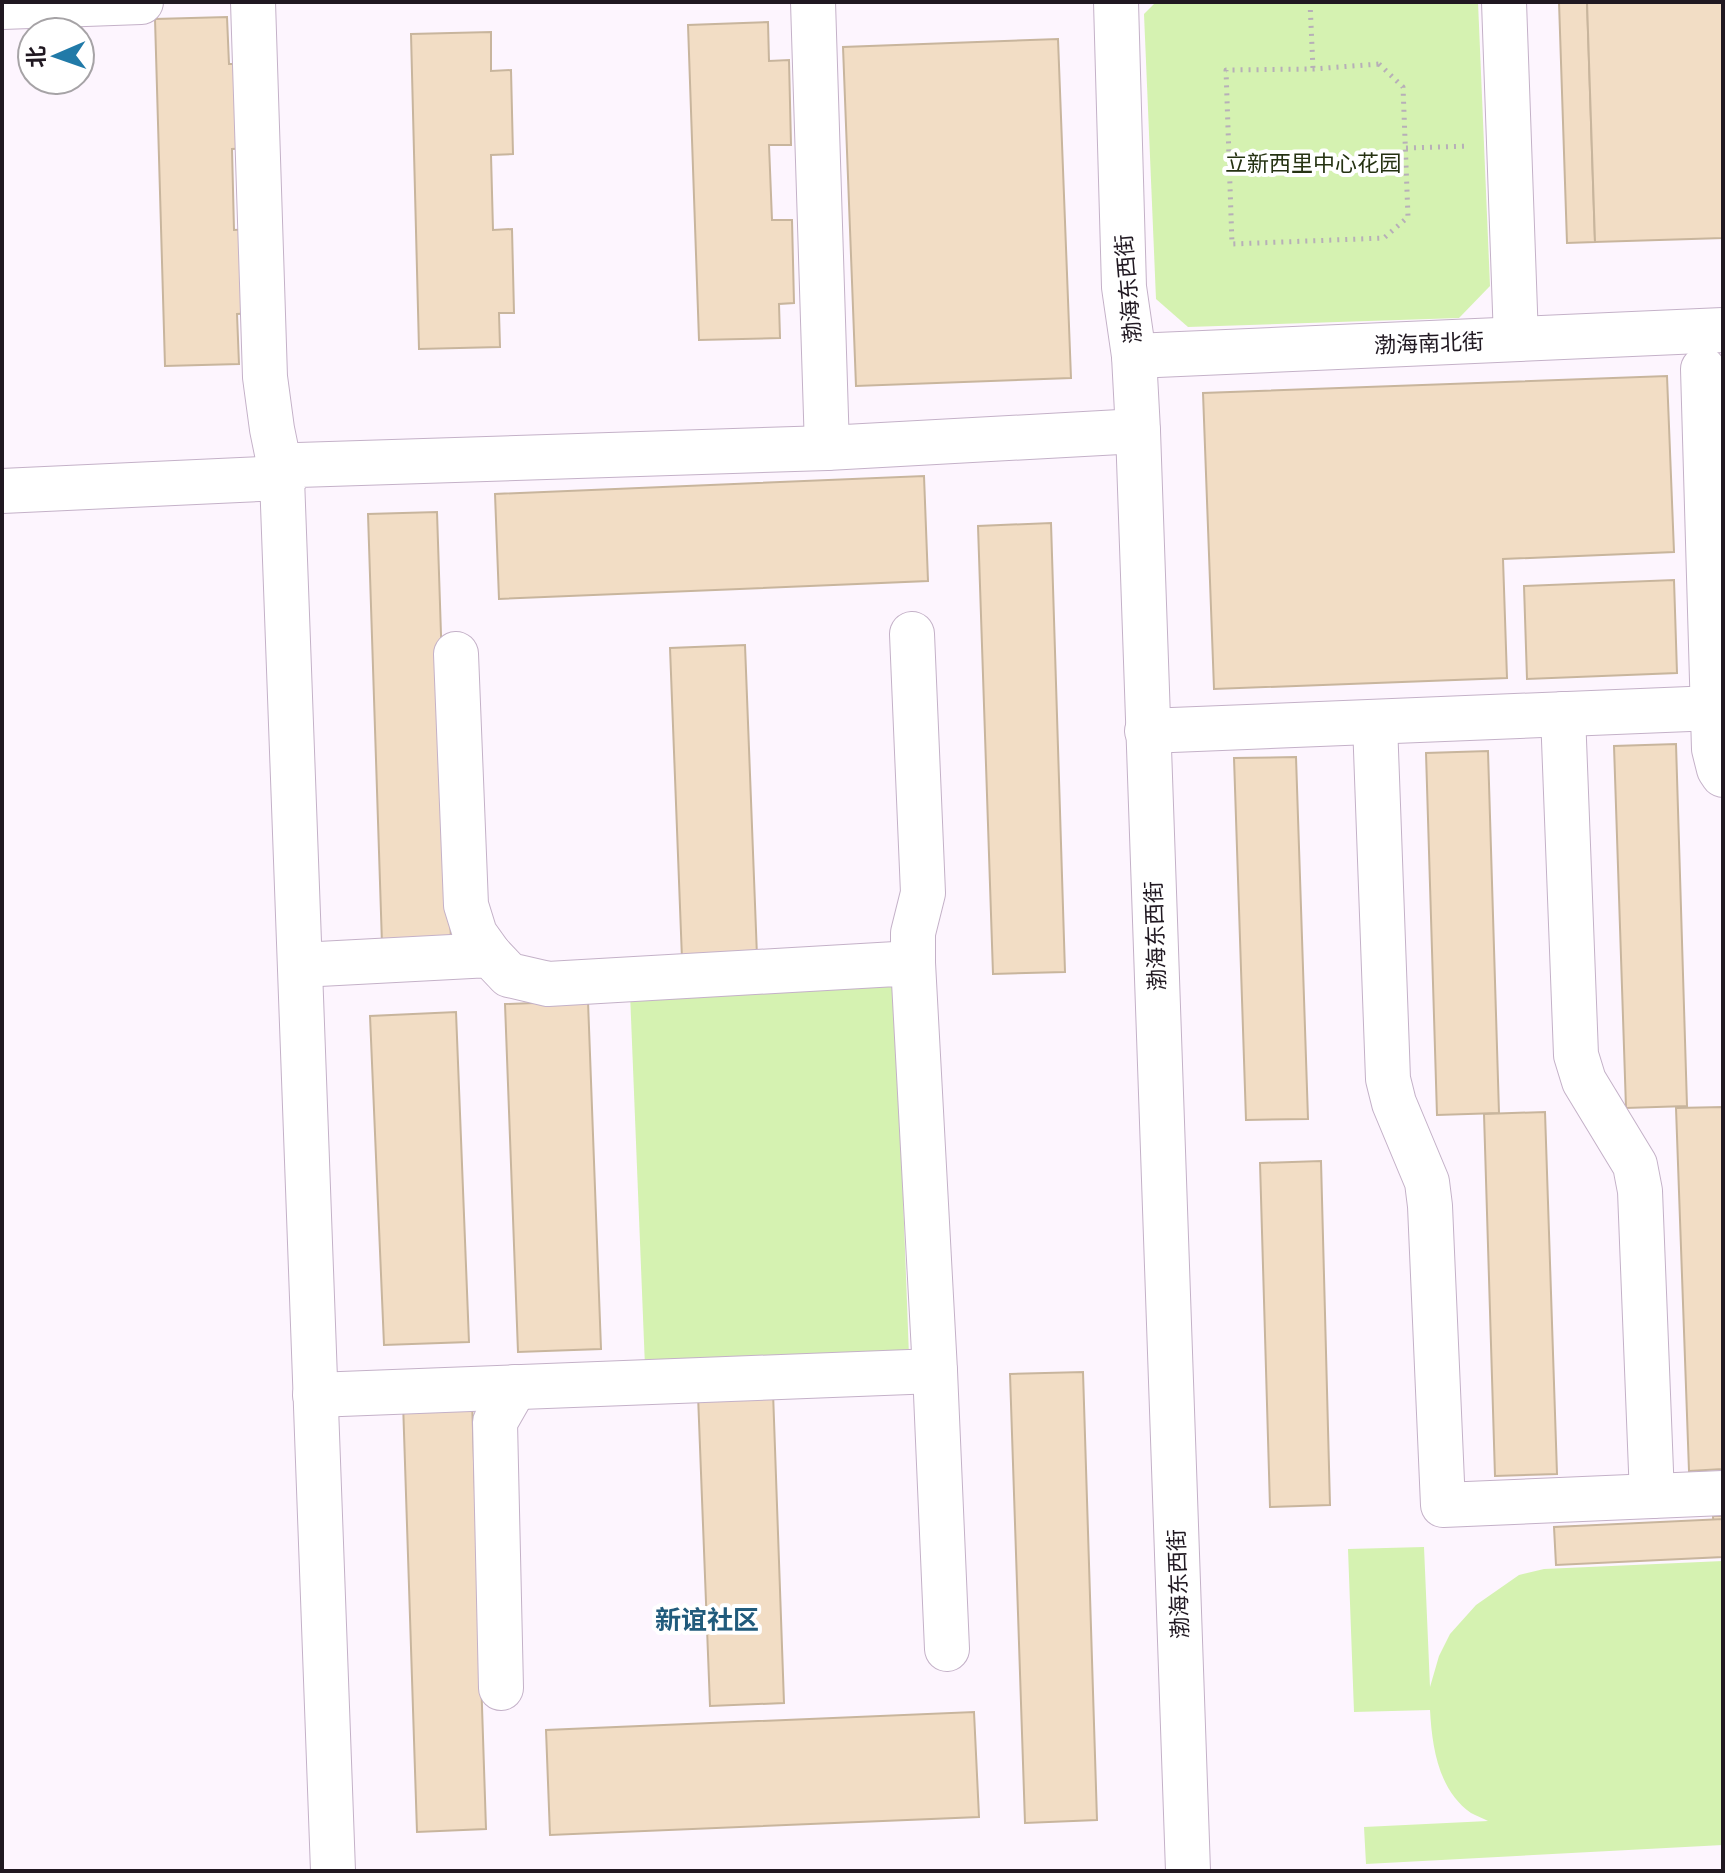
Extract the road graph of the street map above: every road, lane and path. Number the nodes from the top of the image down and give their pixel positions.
1 (141, 2) edge
2 (253, 2) edge
3 (813, 2) edge
4 (1116, 2) edge
5 (1310, 2) edge
6 (1504, 2) edge
7 (2, 7) edge
8 (1313, 69) junction
9 (1474, 145) dead end
10 (1406, 148) junction
11 (1723, 330) edge
12 (1516, 339) junction
13 (1134, 356) junction
14 (1703, 369) dead end
15 (1138, 431) junction
16 (827, 448) junction
17 (282, 478) junction
18 (2, 491) edge
19 (912, 634) dead end
20 (456, 654) dead end
21 (1714, 708) junction
22 (1563, 714) junction
23 (1375, 723) junction
24 (1147, 731) junction
25 (1723, 775) edge
26 (490, 955) junction
27 (913, 963) junction
28 (300, 965) junction
29 (935, 1371) junction
30 (515, 1387) junction
31 (315, 1395) junction
32 (1723, 1493) edge
33 (1652, 1496) junction
34 (947, 1649) dead end
35 (501, 1688) dead end
36 (333, 1871) edge
37 (1188, 1871) edge

1 - 7 street
2 - 17 street
3 - 16 street
4 - 13 street, 渤海东西街
5 - 8 path
6 - 12 street
8 - 10 path
8 - 10 path
9 - 10 path
11 - 12 street, 渤海南北街
12 - 13 street, 渤海南北街
13 - 15 street, 渤海东西街
14 - 21 street
15 - 16 street
15 - 24 street, 渤海东西街
16 - 17 street
17 - 18 street
17 - 28 street
19 - 27 street
20 - 26 street
21 - 22 street
21 - 25 street
22 - 23 street
22 - 33 street
23 - 24 street
23 - 33 street
24 - 37 street, 渤海东西街
26 - 27 street
26 - 28 street
27 - 29 street
28 - 31 street
29 - 30 street
29 - 34 street
30 - 31 street
30 - 35 street
31 - 36 street
32 - 33 street

